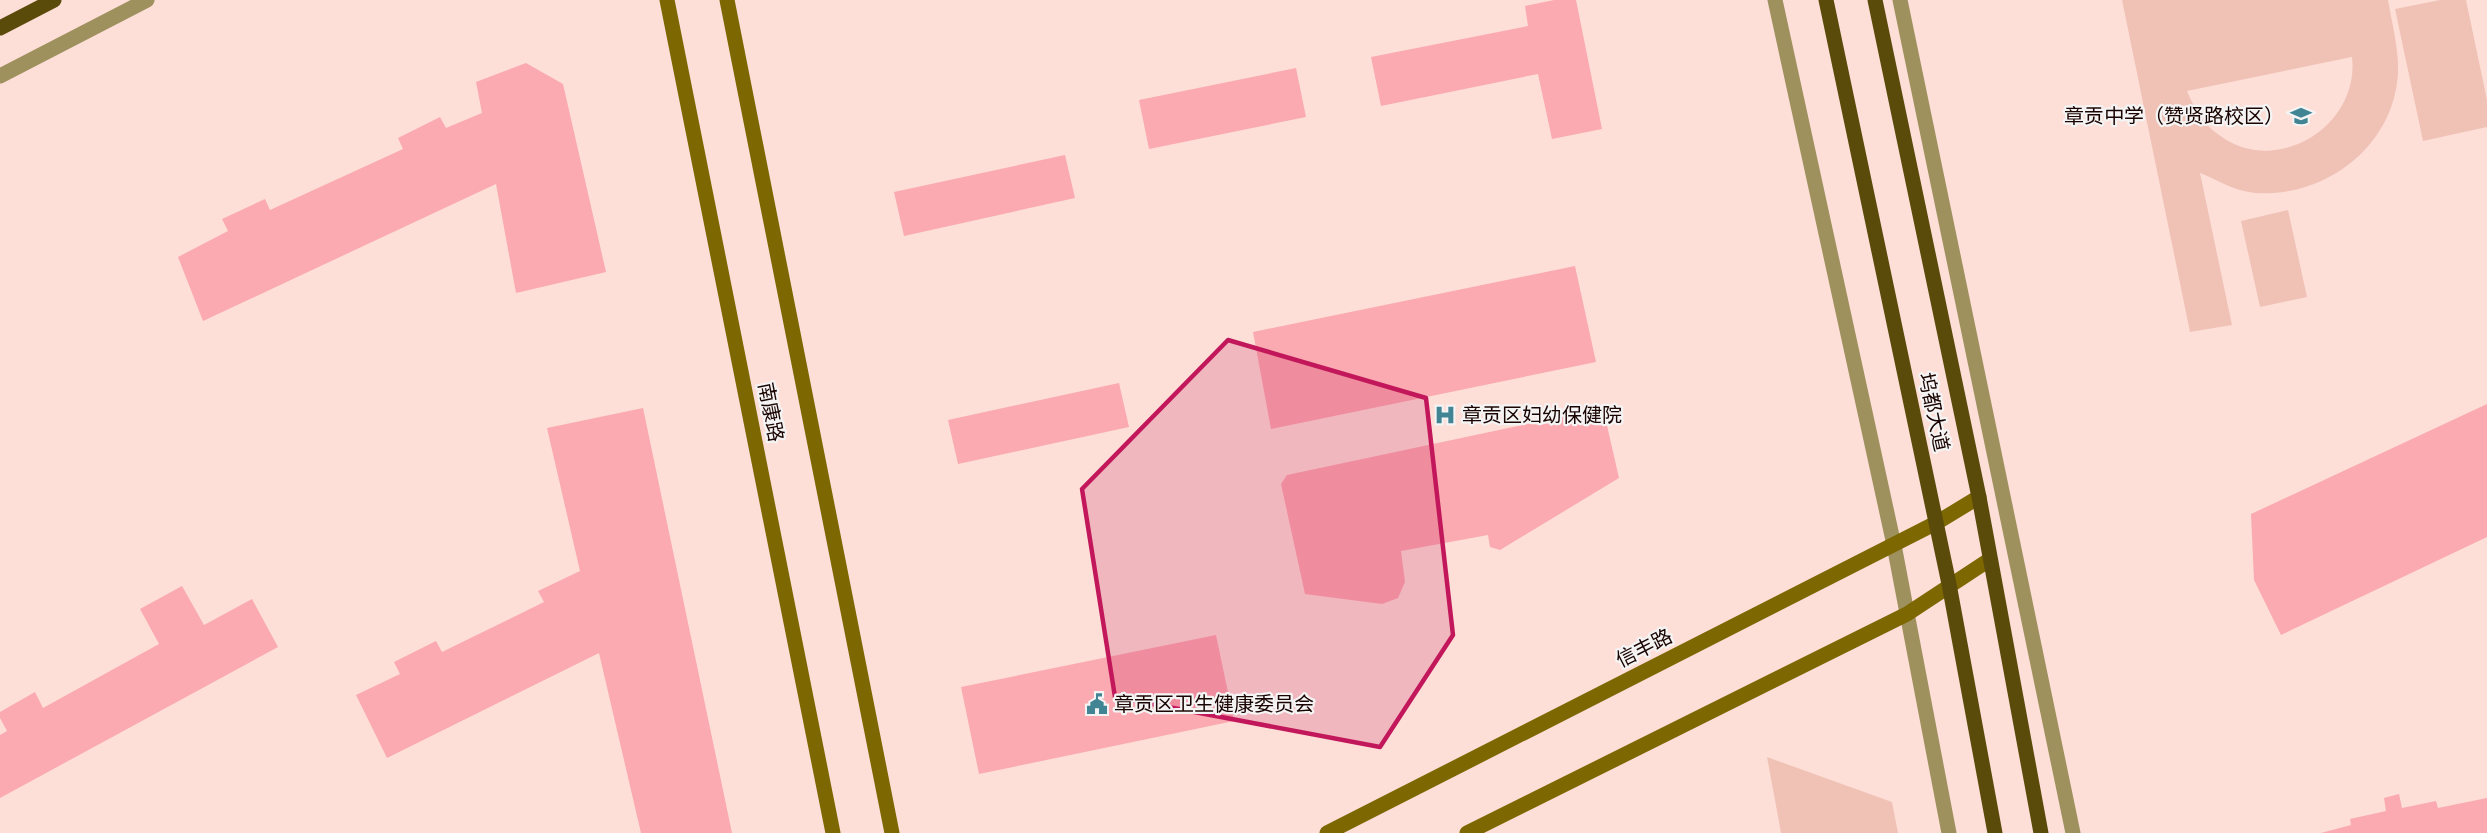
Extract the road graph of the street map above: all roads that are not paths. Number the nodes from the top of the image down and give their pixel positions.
1 (54, 0) edge
2 (147, 0) edge
3 (667, 0) edge
4 (727, 0) edge
5 (1775, 0) edge
6 (1826, 0) edge
7 (1875, 0) edge
8 (1900, 0) edge
9 (0, 28) edge
10 (0, 76) edge
11 (1979, 497) junction
12 (1936, 523) junction
13 (1894, 545) junction
14 (1989, 560) junction
15 (1949, 584) junction
16 (1907, 614) junction
17 (833, 833) edge
18 (892, 833) edge
19 (1327, 833) edge
20 (1467, 833) edge
21 (1949, 833) edge
22 (1995, 833) edge
23 (2041, 833) edge
24 (2073, 833) edge

1 - 9 main road
2 - 10 street
3 - 17 main road, 南康路
4 - 18 main road, 南康路
5 - 13 street
6 - 12 main road, 坞都大道
7 - 11 main road, 坞都大道
8 - 24 street
11 - 12 main road, 信丰路
11 - 14 main road, 坞都大道
12 - 13 main road, 信丰路
12 - 15 main road, 坞都大道
13 - 16 street
13 - 19 main road, 信丰路
14 - 15 main road
14 - 23 main road, 坞都大道
15 - 16 main road
15 - 22 main road, 坞都大道
16 - 20 main road
16 - 21 street

